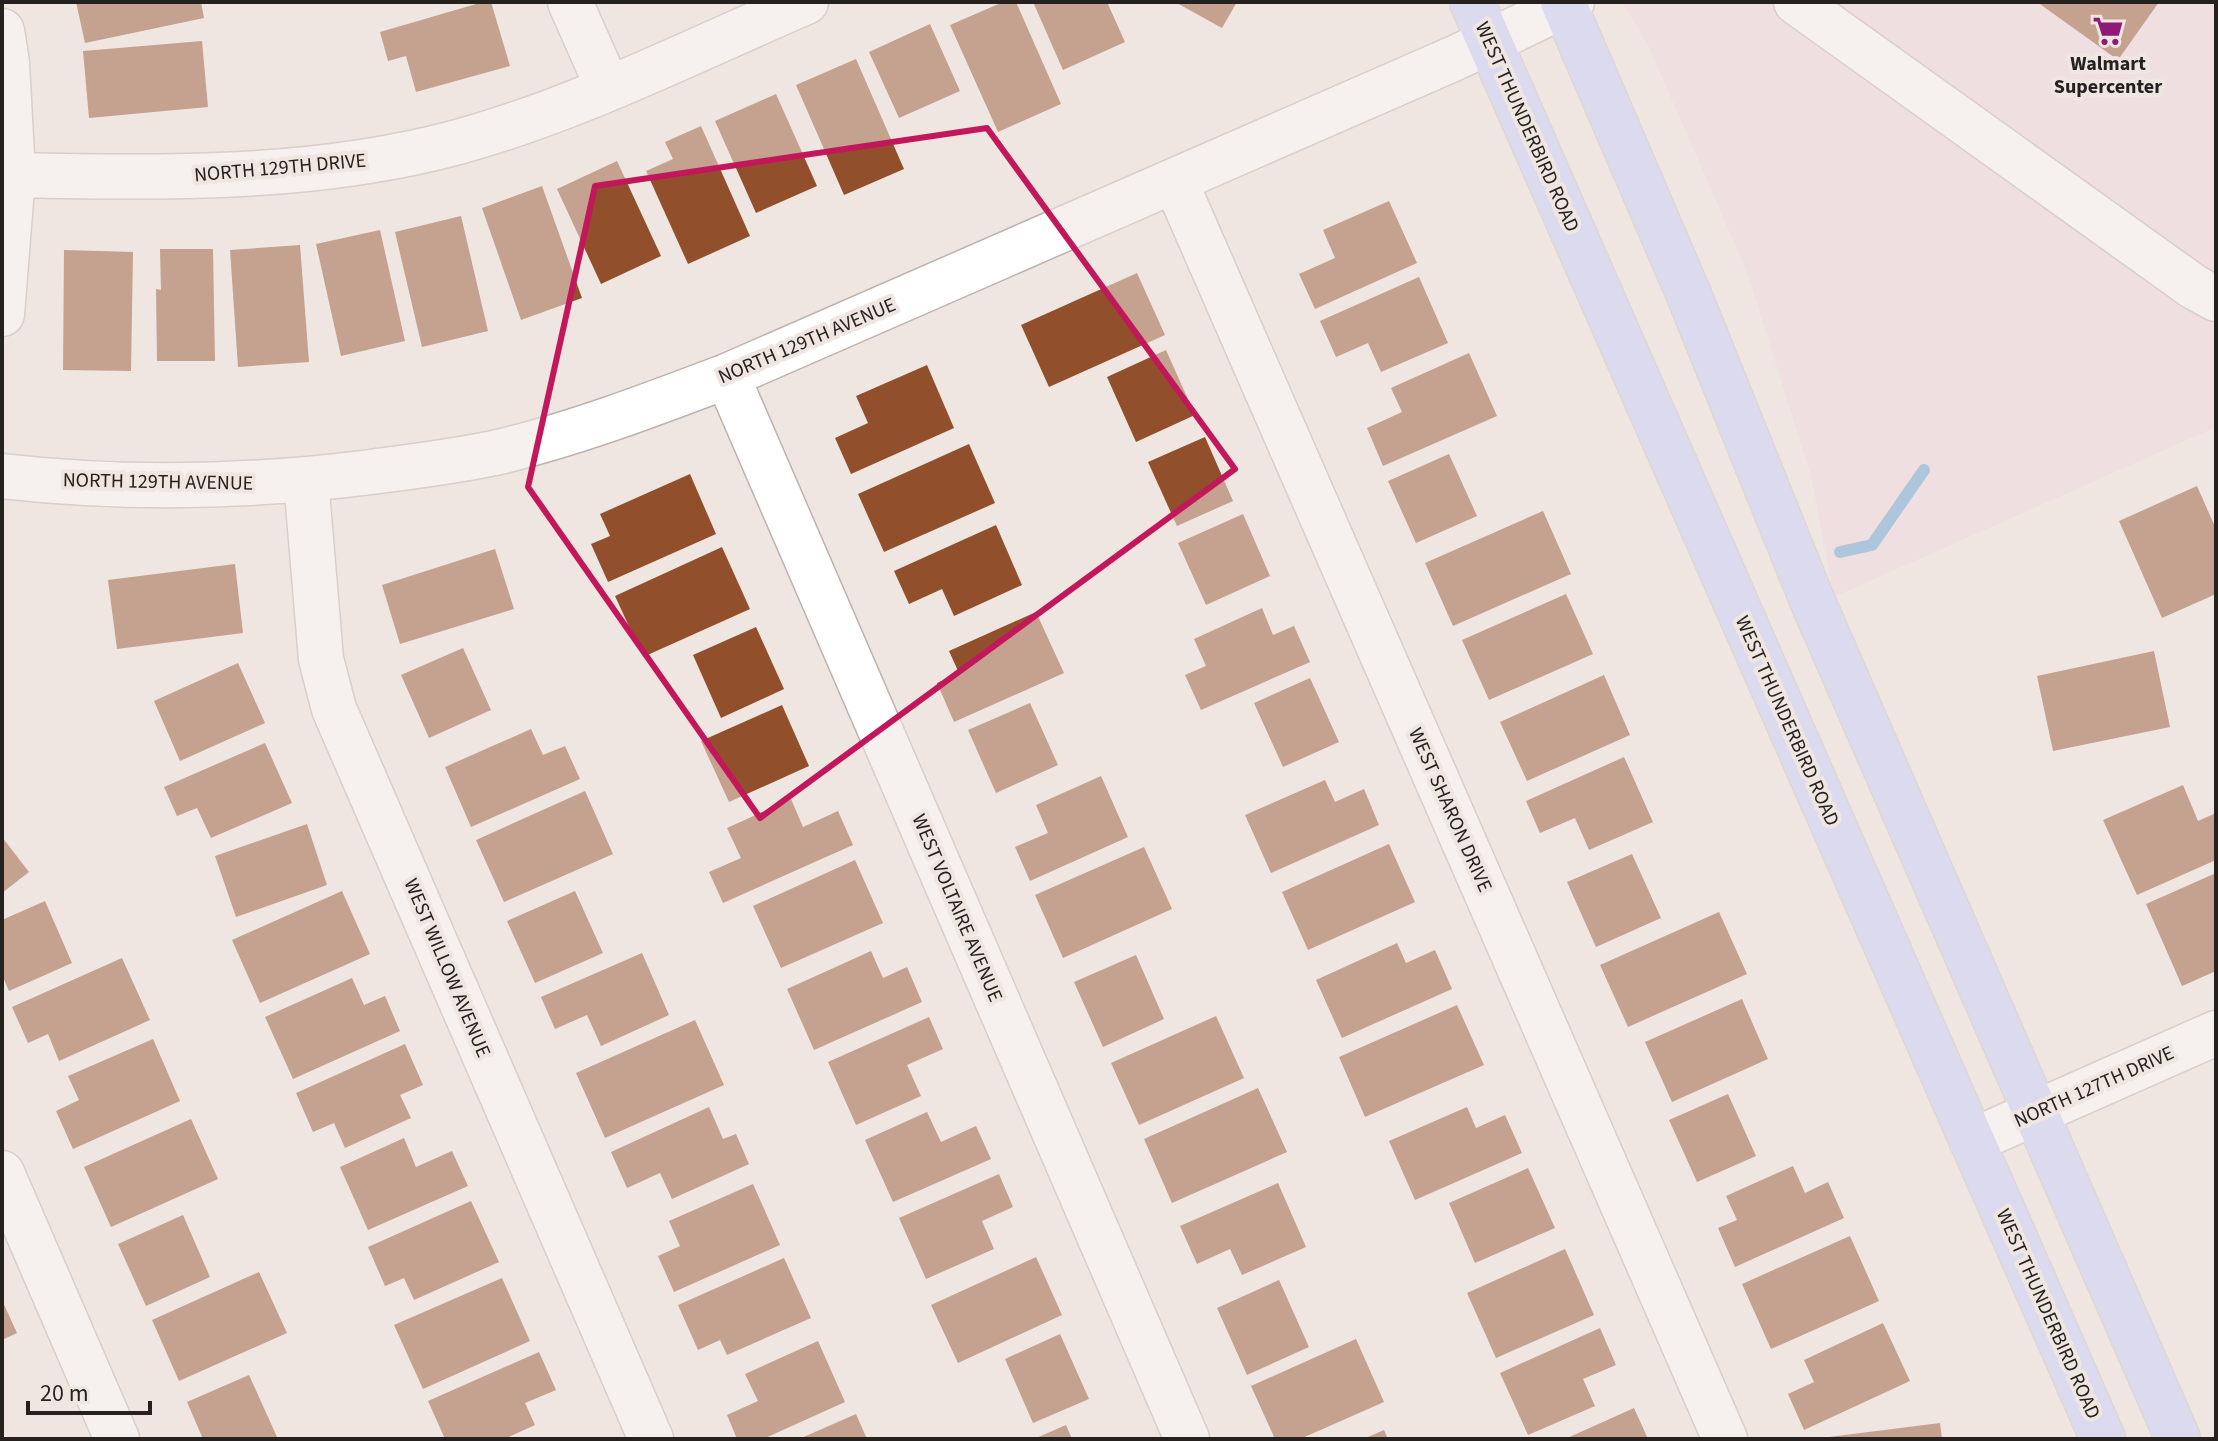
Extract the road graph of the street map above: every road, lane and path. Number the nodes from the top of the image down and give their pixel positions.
1 (570, 2) edge
2 (806, 2) edge
3 (1472, 2) edge
4 (1796, 2) edge
5 (1567, 3) edge
6 (2, 31) edge
7 (1490, 43) junction
8 (608, 88) junction
9 (13, 175) junction
10 (1175, 181) junction
11 (2216, 299) edge
12 (2, 314) edge
13 (727, 376) junction
14 (2, 476) edge
15 (306, 480) junction
16 (2216, 1033) edge
17 (2034, 1113) junction
18 (1972, 1141) junction
19 (2, 1173) edge
20 (117, 1439) edge
21 (651, 1439) edge
22 (1187, 1439) edge
23 (1725, 1439) edge
24 (2103, 1439) edge
25 (2178, 1439) edge

1 - 8 street
2 - 8 street, NORTH 129TH DRIVE
3 - 7 main road, WEST THUNDERBIRD ROAD
4 - 11 street
5 - 7 street, NORTH 129TH AVENUE
5 - 17 main road
6 - 9 street
7 - 10 street, NORTH 129TH AVENUE
7 - 18 main road, WEST THUNDERBIRD ROAD
8 - 9 street, NORTH 129TH DRIVE
9 - 12 street
10 - 13 street, NORTH 129TH AVENUE
10 - 23 street, WEST SHARON DRIVE
13 - 15 street, NORTH 129TH AVENUE
13 - 22 street, WEST VOLTAIRE AVENUE
14 - 15 street, NORTH 129TH AVENUE
15 - 21 street, WEST WILLOW AVENUE
16 - 17 street, NORTH 127TH DRIVE
17 - 18 street, NORTH 127TH DRIVE
17 - 25 main road
18 - 24 main road, WEST THUNDERBIRD ROAD
19 - 20 street

